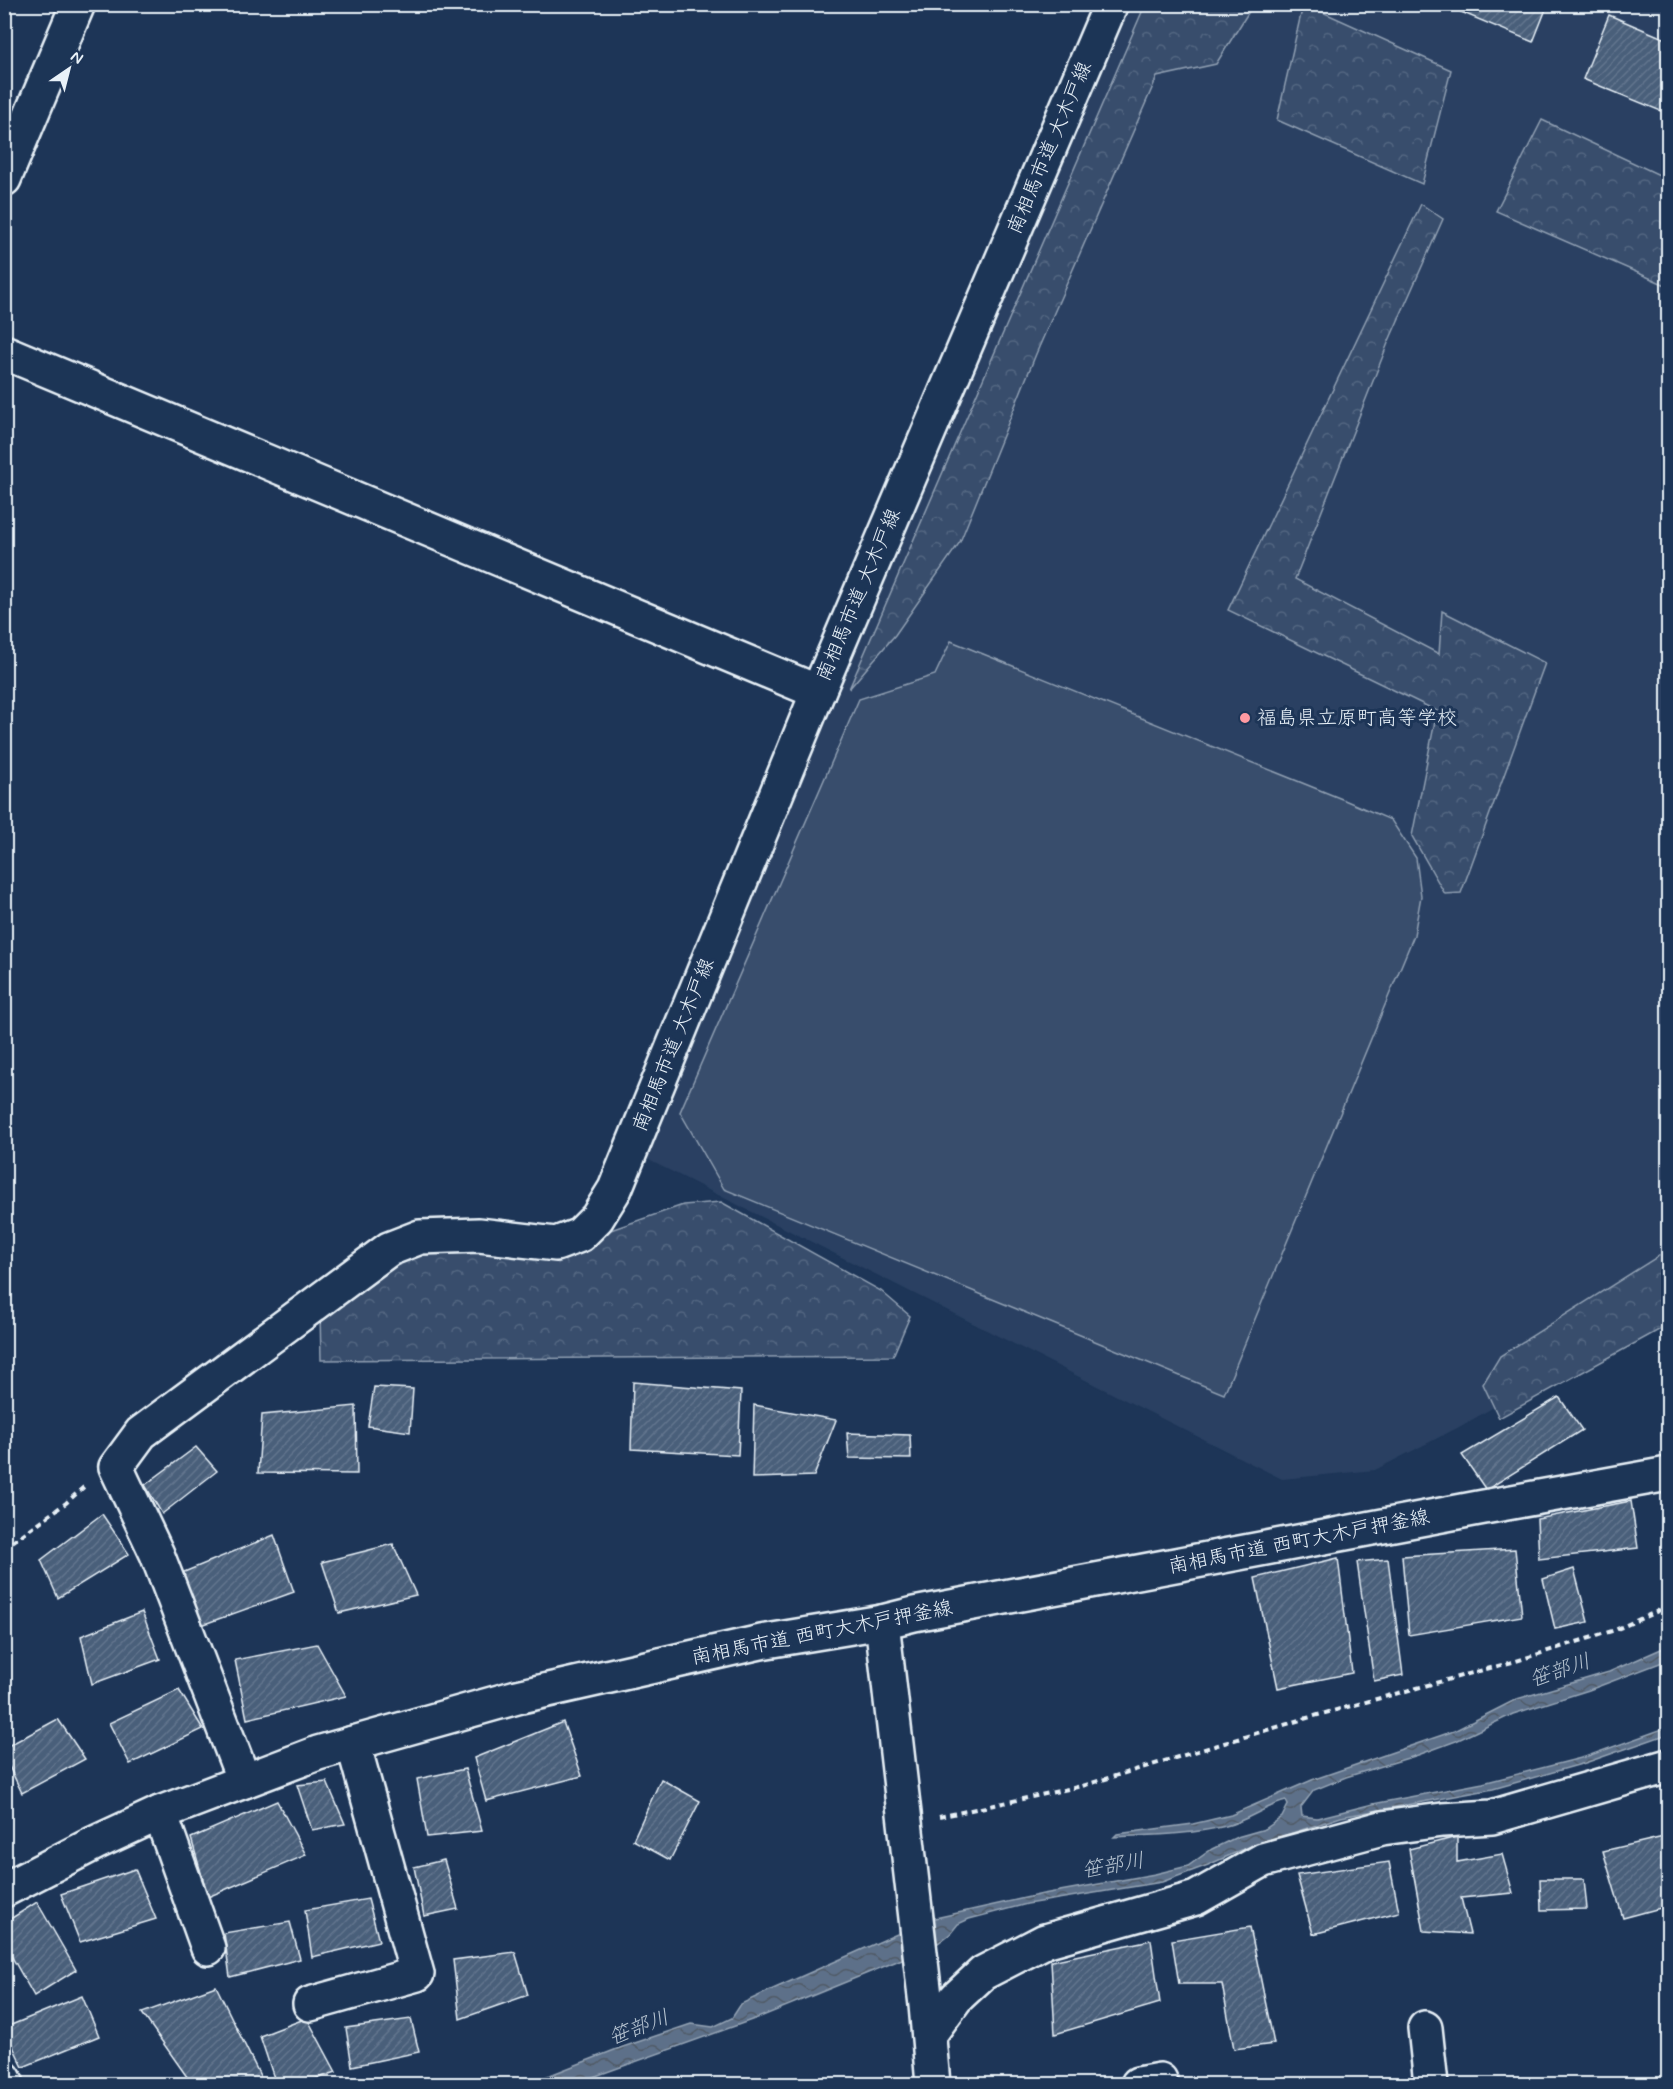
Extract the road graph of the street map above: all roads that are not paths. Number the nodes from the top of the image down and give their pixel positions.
1 (78, 4) edge
2 (1111, 4) edge
3 (4, 179) edge
4 (4, 352) edge
5 (818, 692) junction
6 (1668, 1474) edge
7 (882, 1622) junction
8 (353, 1743) junction
9 (1668, 1766) edge
10 (244, 1780) junction
11 (160, 1813) junction
12 (4, 1890) edge
13 (208, 1948) dead end
14 (310, 2004) dead end
15 (928, 2020) junction
16 (1425, 2028) dead end
17 (4, 2078) edge
18 (7, 2085) edge
19 (933, 2085) edge
20 (1431, 2085) edge

1 - 3 street
2 - 5 street, 南相馬市道 大木戸線
4 - 5 street
5 - 10 street, 南相馬市道 大木戸線
6 - 7 street, 南相馬市道 西町大木戸押釜線
7 - 8 street, 南相馬市道 西町大木戸押釜線
7 - 15 street
8 - 10 street, 南相馬市道 西町大木戸押釜線
8 - 14 street
9 - 15 street
10 - 11 street, 南相馬市道 西町大木戸押釜線
11 - 12 street, 南相馬市道 西町大木戸押釜線
11 - 13 street
15 - 19 street
16 - 20 street
17 - 18 street

